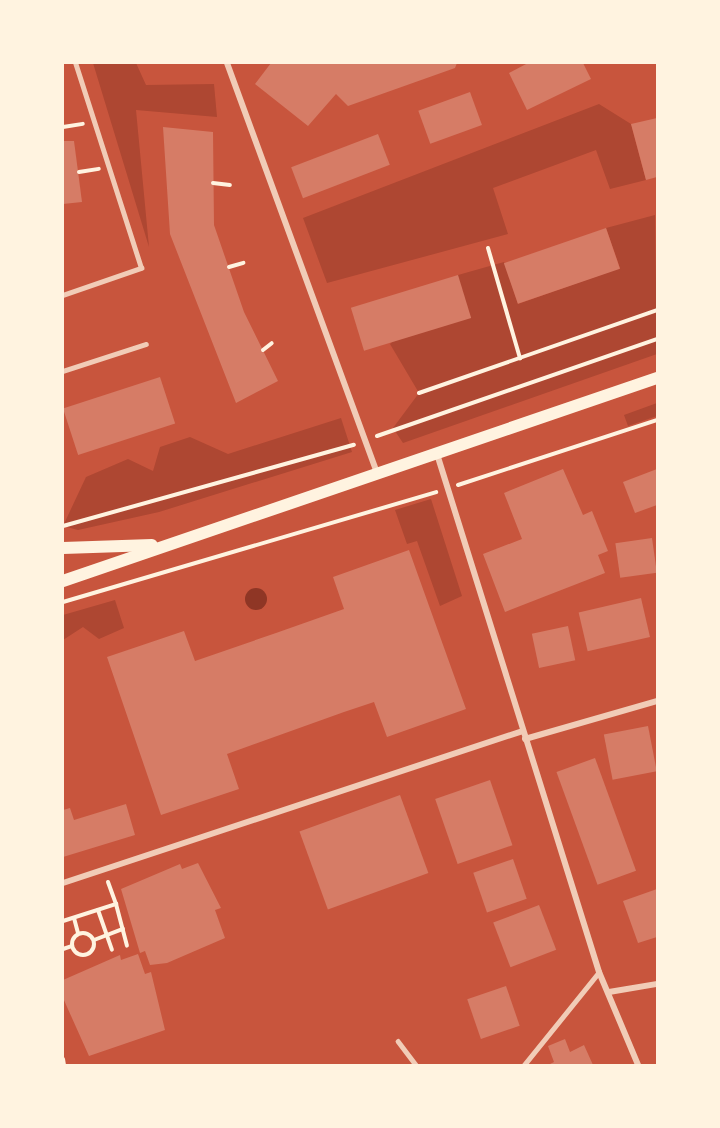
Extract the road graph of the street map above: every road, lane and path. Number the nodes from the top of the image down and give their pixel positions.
1 (75, 63) edge
2 (227, 63) edge
3 (213, 183) dead end
4 (230, 185) dead end
5 (488, 248) dead end
6 (243, 263) dead end
7 (229, 267) dead end
8 (63, 295) edge
9 (657, 310) edge
10 (657, 339) edge
11 (272, 343) dead end
12 (146, 344) dead end
13 (263, 350) dead end
14 (520, 358) junction
15 (63, 372) edge
16 (657, 378) edge
17 (419, 393) dead end
18 (657, 420) edge
19 (377, 436) dead end
20 (358, 443) dead end
21 (437, 454) junction
22 (377, 474) junction
23 (448, 488) junction
24 (63, 526) edge
25 (180, 541) junction
26 (63, 549) edge
27 (64, 581) edge
28 (63, 602) edge
29 (657, 701) edge
30 (522, 731) junction
31 (525, 739) junction
32 (104, 870) junction
33 (63, 883) edge
34 (116, 904) junction
35 (98, 910) junction
36 (74, 918) junction
37 (63, 921) edge
38 (123, 929) junction
39 (78, 933) junction
40 (106, 935) junction
41 (94, 940) junction
42 (72, 946) junction
43 (127, 946) dead end
44 (63, 949) edge
45 (112, 950) dead end
46 (599, 972) junction
47 (657, 984) edge
48 (609, 993) junction
49 (398, 1041) dead end
50 (63, 1059) edge
51 (64, 1065) edge
52 (416, 1065) edge
53 (524, 1065) edge
54 (638, 1065) edge

1 - 8 lane
2 - 22 street
3 - 4 path
5 - 14 path
6 - 7 path
9 - 14 path
10 - 19 path
11 - 13 path
12 - 15 lane
14 - 17 path
16 - 21 main road
18 - 23 path
20 - 24 path
21 - 22 main road
21 - 23 street
22 - 25 main road
23 - 28 path
23 - 30 street
25 - 26 main road
25 - 27 main road
29 - 31 street
30 - 31 street
30 - 32 street
31 - 46 street
32 - 33 street
32 - 34 path
34 - 35 path
34 - 38 path
35 - 36 path
35 - 40 path
36 - 37 path
36 - 39 path
38 - 40 path
38 - 43 path
39 - 41 path
39 - 42 path
40 - 41 path
40 - 45 path
41 - 42 path
42 - 44 path
46 - 48 street
46 - 53 lane
47 - 48 street
48 - 54 street
49 - 52 lane
50 - 51 path

